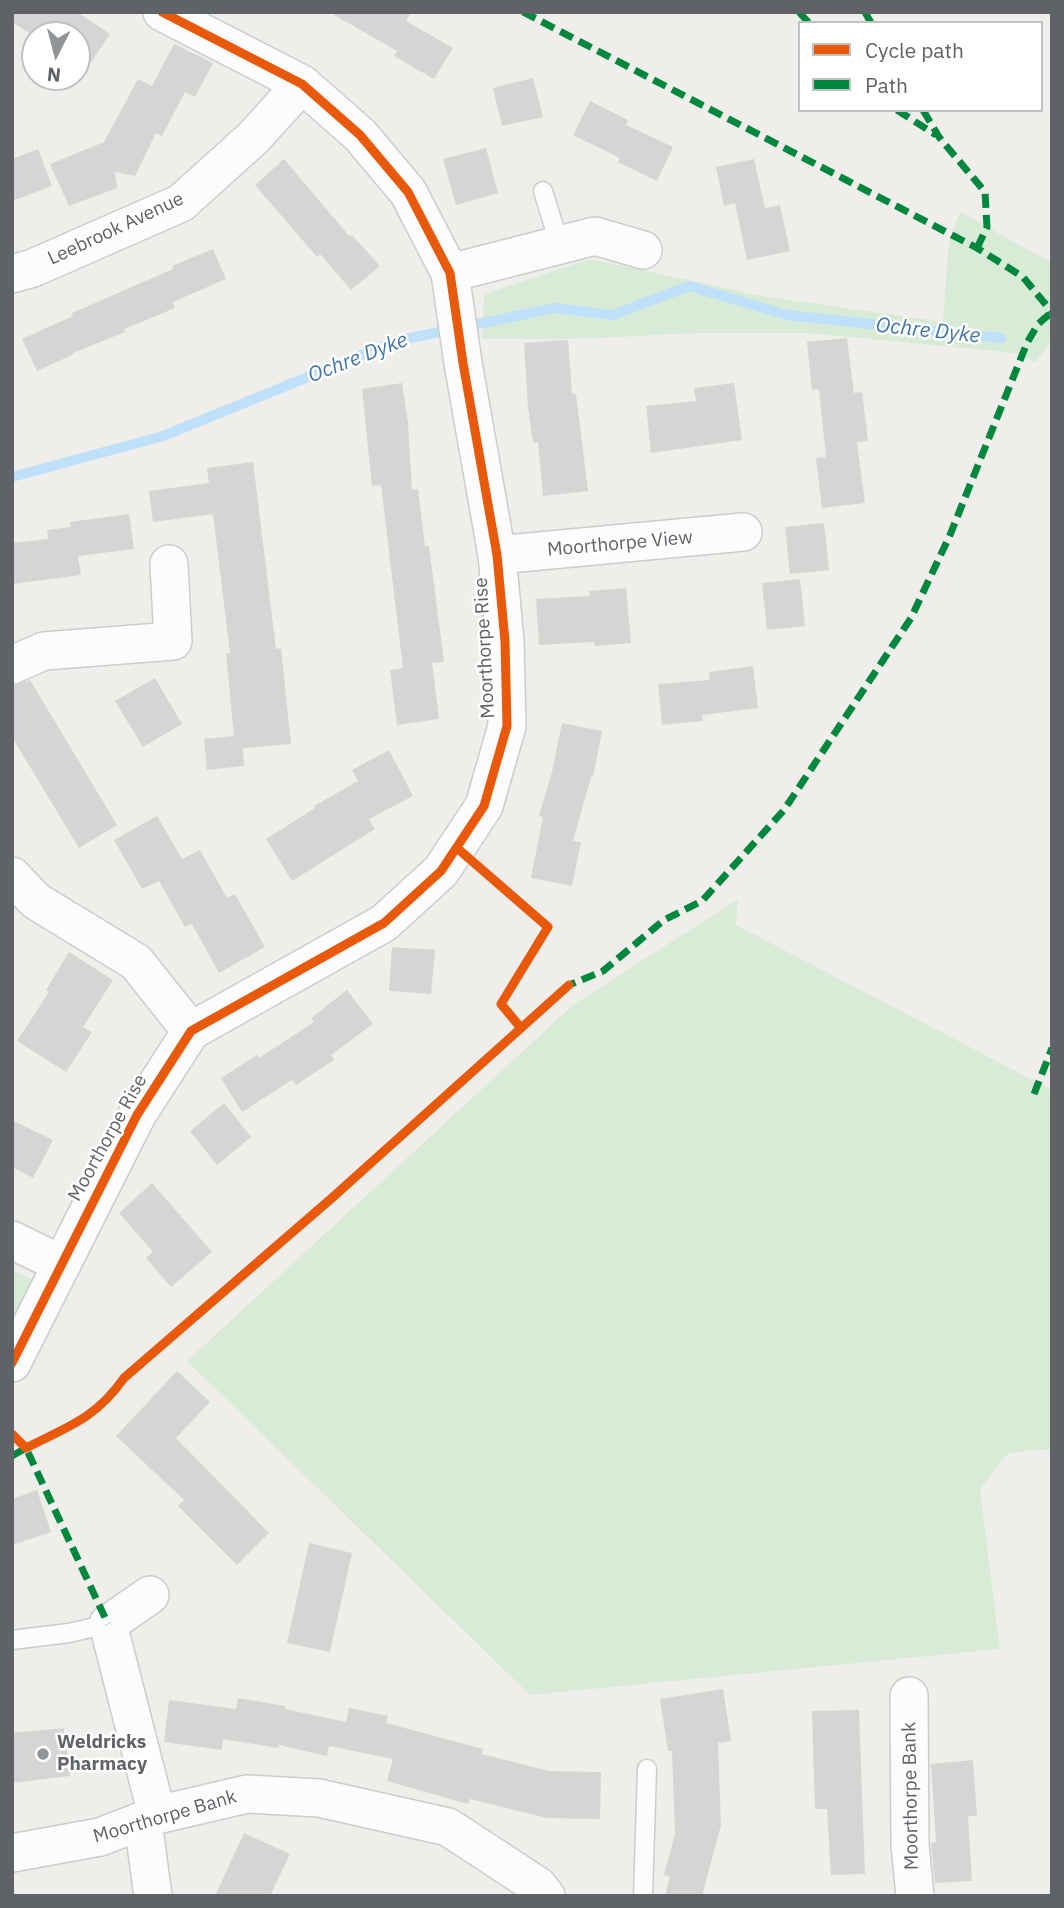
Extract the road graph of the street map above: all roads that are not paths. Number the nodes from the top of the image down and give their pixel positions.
1 (162, 12) edge
2 (302, 84) junction
3 (543, 191) dead end
4 (560, 246) junction
5 (643, 250) dead end
6 (12, 274) edge
7 (451, 282) junction
8 (743, 532) dead end
9 (498, 555) junction
10 (169, 564) dead end
11 (12, 665) edge
12 (12, 876) edge
13 (191, 1031) junction
14 (12, 1240) edge
15 (61, 1264) junction
16 (12, 1363) edge
17 (150, 1595) dead end
18 (108, 1624) junction
19 (12, 1640) edge
20 (909, 1696) dead end
21 (647, 1769) dead end
22 (150, 1819) junction
23 (12, 1853) edge
24 (153, 1896) edge
25 (545, 1896) edge
26 (643, 1896) edge
27 (915, 1896) edge

1 - 2 street, Moorthorpe Rise
2 - 6 street, Leebrook Avenue
2 - 7 street, Moorthorpe Rise
3 - 4 lane
4 - 5 street
4 - 7 street
7 - 9 street, Moorthorpe Rise
8 - 9 street, Moorthorpe View
9 - 13 street, Moorthorpe Rise
10 - 11 street
12 - 13 street
13 - 15 street, Moorthorpe Rise
14 - 15 street
15 - 16 street, Moorthorpe Rise
17 - 18 street
18 - 19 lane
18 - 22 street
20 - 27 street, Moorthorpe Bank
21 - 26 lane
22 - 23 street, Moorthorpe Bank
22 - 24 street
22 - 25 street, Moorthorpe Bank

